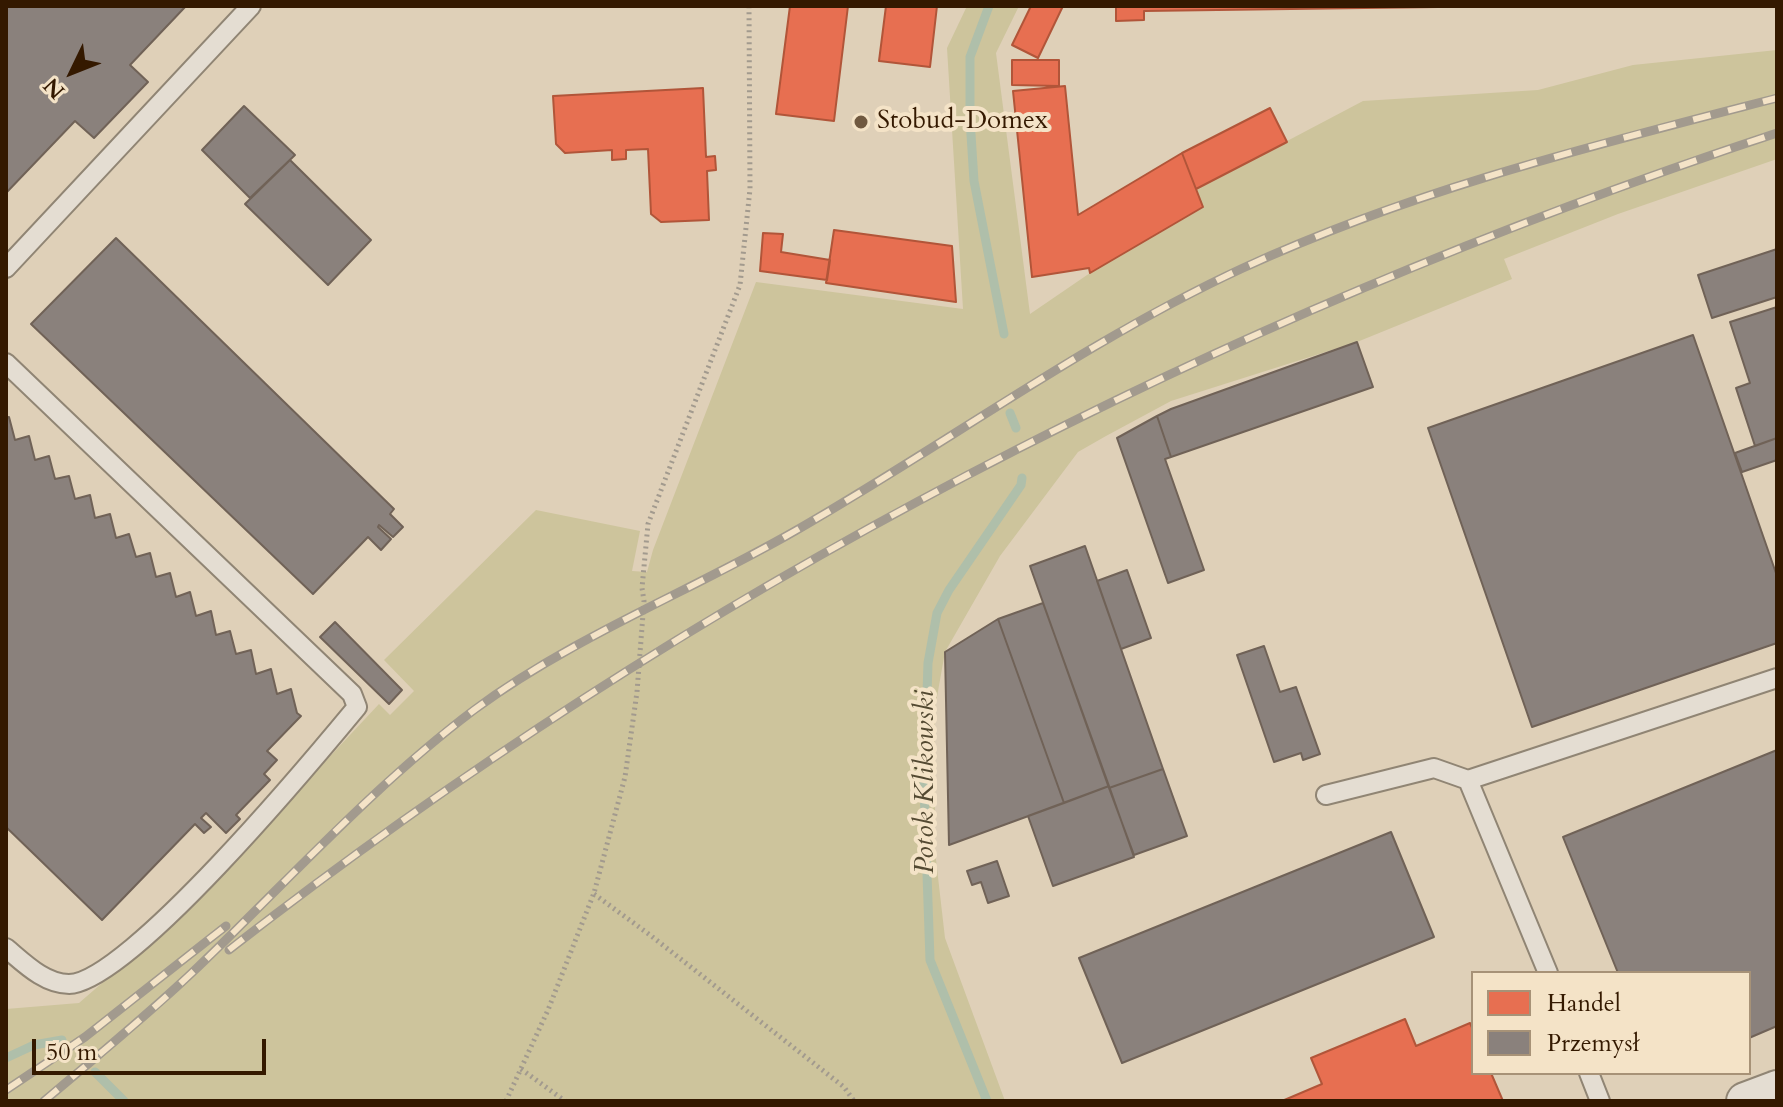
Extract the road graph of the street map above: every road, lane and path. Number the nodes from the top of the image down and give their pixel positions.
1 (251, 6) edge
2 (749, 6) edge
3 (6, 268) edge
4 (6, 363) edge
5 (1777, 678) edge
6 (1468, 780) junction
7 (1326, 795) dead end
8 (594, 894) junction
9 (6, 948) edge
10 (1547, 971) edge
11 (521, 1069) junction
12 (1590, 1075) edge
13 (1777, 1089) edge
14 (506, 1101) edge
15 (565, 1101) edge
16 (854, 1101) edge
17 (1600, 1101) edge
18 (1745, 1101) edge

1 - 3 lane
2 - 8 path
4 - 9 lane
5 - 6 lane
6 - 7 lane
6 - 10 lane
8 - 11 path
8 - 16 path
11 - 14 path
11 - 15 path
12 - 17 lane
13 - 18 street

